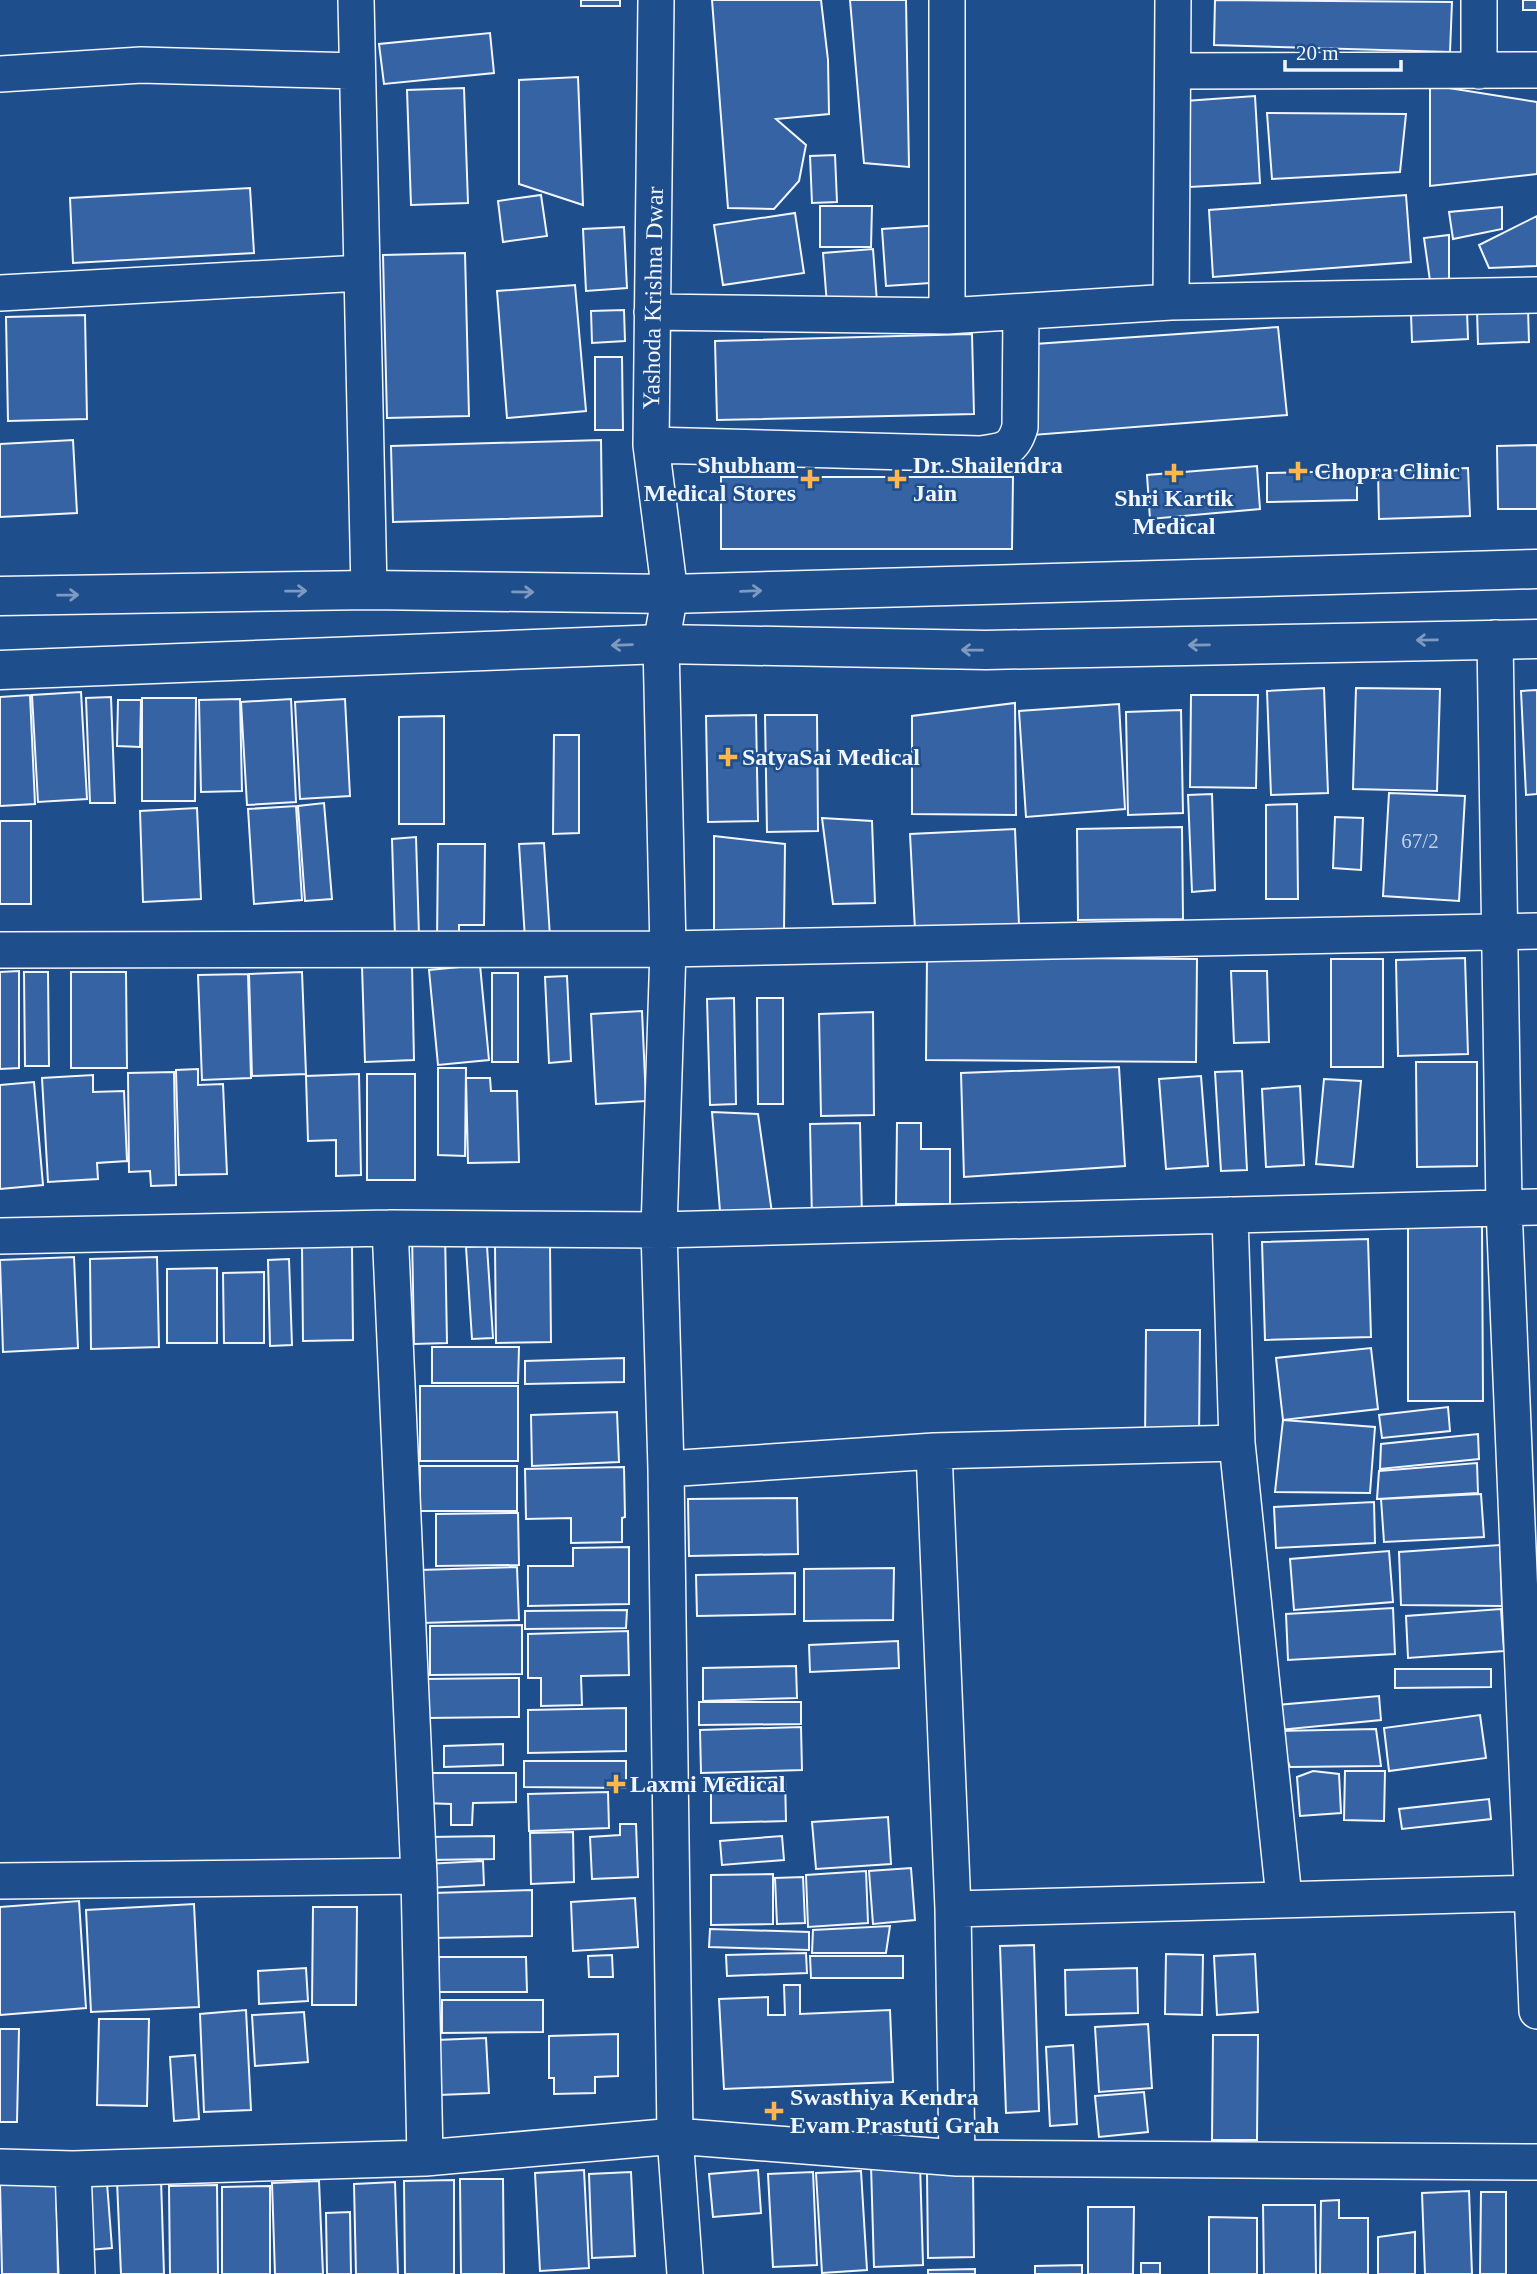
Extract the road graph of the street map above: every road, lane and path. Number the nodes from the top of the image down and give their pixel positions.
1 (356, 0) edge
2 (656, 0) edge
3 (947, 0) edge
4 (1173, 0) edge
5 (1479, 0) edge
6 (1537, 70) edge
7 (357, 71) junction
8 (1173, 71) junction
9 (1479, 71) junction
10 (0, 74) edge
11 (361, 273) junction
12 (0, 293) edge
13 (1537, 295) edge
14 (1171, 302) junction
15 (652, 312) junction
16 (1021, 312) junction
17 (947, 316) junction
18 (651, 445) junction
19 (1537, 569) edge
20 (369, 590) junction
21 (670, 594) junction
22 (0, 596) edge
23 (1495, 638) junction
24 (1537, 639) edge
25 (662, 643) junction
26 (0, 670) edge
27 (1498, 931) junction
28 (1537, 931) edge
29 (668, 949) junction
30 (0, 950) edge
31 (1521, 1207) edge
32 (1230, 1215) junction
33 (390, 1228) junction
34 (659, 1230) junction
35 (0, 1236) edge
36 (1237, 1443) junction
37 (934, 1451) junction
38 (666, 1469) junction
39 (419, 1877) junction
40 (0, 1881) edge
41 (1534, 1893) edge
42 (1284, 1898) junction
43 (953, 1909) junction
44 (1537, 2011) edge
45 (675, 2136) junction
46 (425, 2158) junction
47 (957, 2158) junction
48 (1537, 2162) edge
49 (0, 2167) edge
50 (73, 2169) junction
51 (77, 2274) edge
52 (685, 2274) edge

1 - 7 street
2 - 15 street, Yashoda Krishna Dwar
3 - 17 street
4 - 8 street
5 - 9 street
6 - 9 street
7 - 10 street
7 - 11 street
8 - 9 street
8 - 14 street
11 - 12 street
11 - 20 street
13 - 14 street
14 - 16 street
15 - 17 street
15 - 18 street, Yashoda Krishna Dwar
16 - 17 street
16 - 18 street
18 - 21 street, Yashoda Krishna Dwar
21 -> 19 main road
20 -> 21 main road
22 -> 20 main road
21 - 25 street, Yashoda Krishna Dwar
23 - 24 main road
23 -> 25 main road
23 - 27 street
25 -> 26 main road
25 - 29 street, Yashoda Krishna Dwar
27 - 28 street
27 - 29 street
27 - 31 street
29 - 30 street
29 - 34 street, Yashoda Krishna Dwar
31 - 32 street
31 - 41 street
32 - 34 street
32 - 36 street
33 - 34 street
33 - 35 street
33 - 39 street
34 - 38 street, Yashoda Krishna Dwar
36 - 37 street
36 - 42 street
37 - 38 street
37 - 43 street
38 - 45 street, Yashoda Krishna Dwar
39 - 40 street
39 - 46 street
41 - 42 street
41 - 44 street
42 - 43 street
43 - 47 street
45 - 46 street
45 - 47 street
45 - 52 street, Yashoda Krishna Dwar
46 - 50 street
47 - 48 street
49 - 50 street
50 - 51 street

